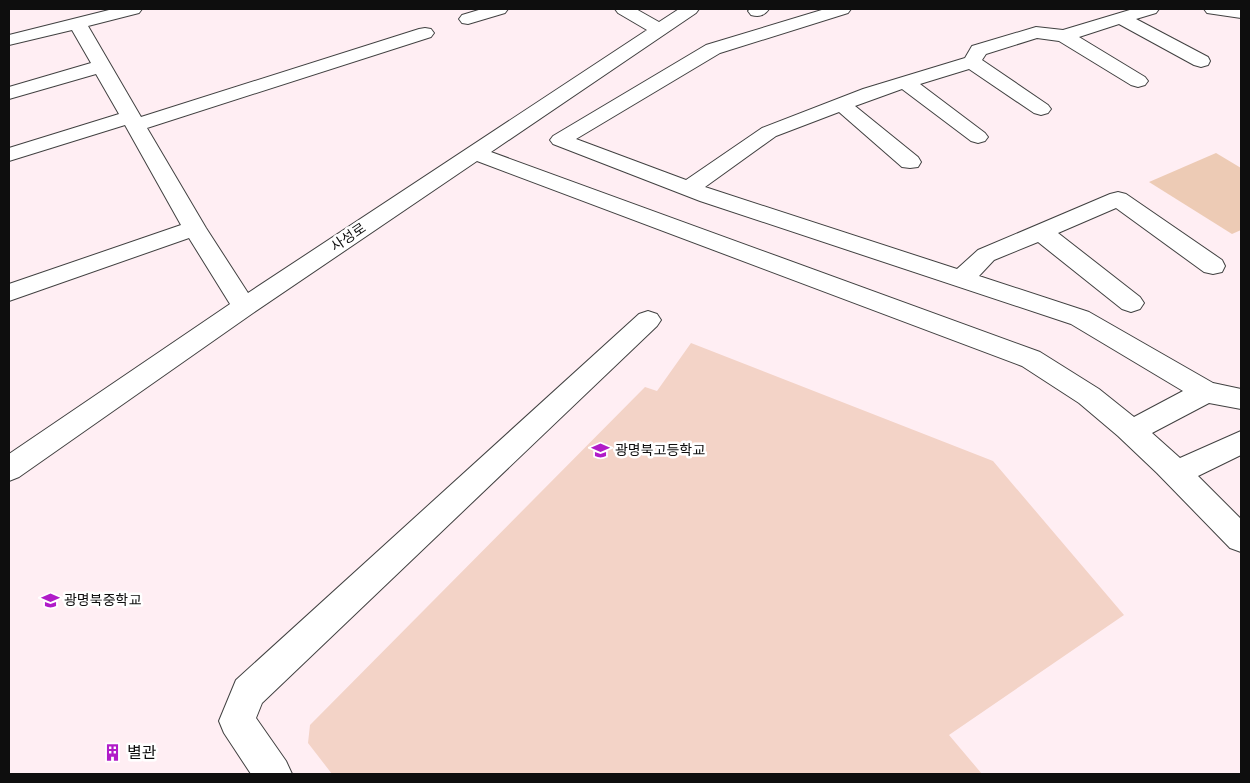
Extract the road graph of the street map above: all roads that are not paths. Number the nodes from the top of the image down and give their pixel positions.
1 (133, 9) edge
2 (499, 9) edge
3 (624, 9) edge
4 (690, 9) edge
5 (842, 9) edge
6 (1150, 9) edge
7 (1213, 9) edge
8 (1241, 13) edge
9 (468, 18) dead end
10 (1121, 18) junction
11 (77, 23) junction
12 (660, 30) junction
13 (425, 32) dead end
14 (1064, 36) junction
15 (9, 40) edge
16 (972, 62) junction
17 (1201, 62) dead end
18 (102, 66) junction
19 (1138, 81) dead end
20 (905, 82) junction
21 (9, 93) edge
22 (841, 104) junction
23 (1041, 109) dead end
24 (134, 121) junction
25 (978, 137) dead end
26 (474, 153) junction
27 (9, 155) edge
28 (910, 162) dead end
29 (689, 188) junction
30 (194, 228) junction
31 (1040, 232) junction
32 (1214, 266) dead end
33 (961, 279) junction
34 (9, 293) edge
35 (1131, 303) dead end
36 (244, 307) junction
37 (648, 320) dead end
38 (1206, 392) junction
39 (1241, 399) edge
40 (1130, 432) junction
41 (1241, 442) edge
42 (9, 469) edge
43 (1176, 473) junction
44 (1241, 539) edge
45 (273, 774) edge

1 - 11 street
2 - 9 street
3 - 12 street
4 - 12 street, 사성로
5 - 29 street
6 - 10 street
7 - 8 street
10 - 14 street
10 - 17 street
11 - 15 street
11 - 18 street
12 - 26 street, 사성로
13 - 24 street
14 - 16 street
14 - 19 street
16 - 20 street
16 - 23 street
18 - 21 street
18 - 24 street
20 - 22 street
20 - 25 street
22 - 28 street
22 - 29 street
24 - 27 street
24 - 30 street
26 - 36 street, 사성로
26 - 40 street
29 - 33 street
30 - 34 street
30 - 36 street
31 - 32 street
31 - 33 street
31 - 35 street
33 - 38 street
36 - 42 street, 사성로
37 - 45 street
38 - 39 street
38 - 40 street
40 - 43 street
41 - 43 street
43 - 44 street

